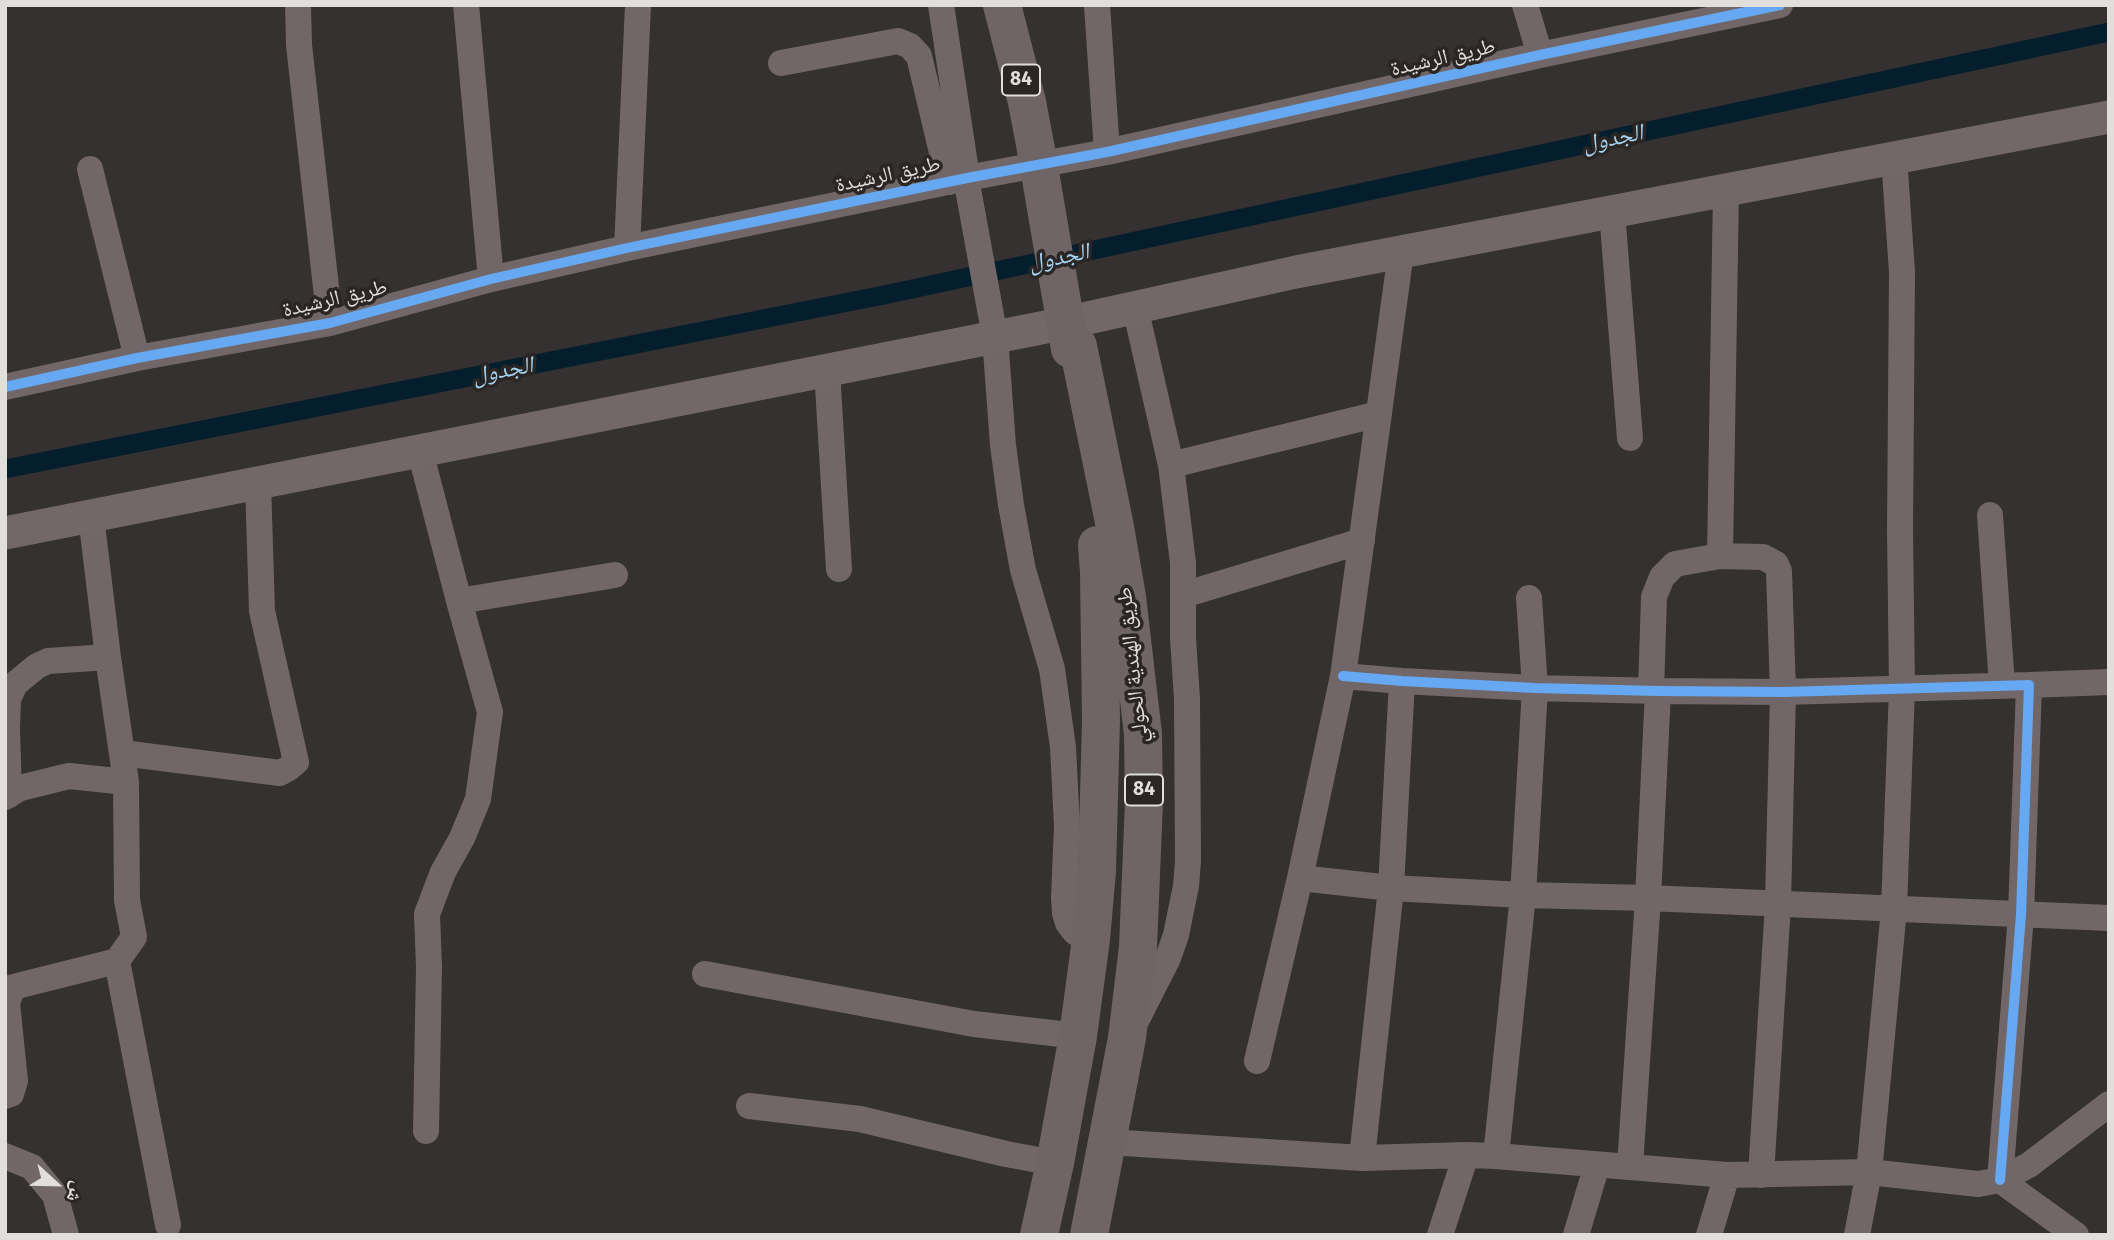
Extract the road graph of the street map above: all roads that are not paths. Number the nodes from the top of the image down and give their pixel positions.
1 (298, 5) edge
2 (466, 5) edge
3 (638, 5) edge
4 (941, 5) edge
5 (1002, 5) edge
6 (1024, 5) edge
7 (1097, 5) edge
8 (1525, 5) edge
9 (1780, 5) edge
10 (1541, 55) junction
11 (781, 63) dead end
12 (2109, 117) edge
13 (1107, 152) junction
14 (1041, 155) junction
15 (1894, 157) junction
16 (90, 169) dead end
17 (960, 179) junction
18 (1726, 190) junction
19 (1612, 212) junction
20 (626, 248) junction
21 (1401, 252) junction
22 (491, 279) junction
23 (1135, 307) junction
24 (330, 323) junction
25 (995, 337) junction
26 (1074, 347) junction
27 (137, 358) junction
28 (827, 370) junction
29 (5, 387) edge
30 (1379, 414) junction
31 (1630, 438) dead end
32 (420, 451) junction
33 (1171, 465) junction
34 (258, 483) junction
35 (1990, 515) dead end
36 (91, 516) junction
37 (5, 533) edge
38 (1362, 541) junction
39 (1720, 556) junction
40 (839, 569) dead end
41 (615, 575) dead end
42 (1183, 595) junction
43 (1529, 597) dead end
44 (459, 601) junction
45 (108, 657) junction
46 (1343, 676) junction
47 (1402, 681) junction
48 (2109, 682) edge
49 (2002, 685) junction
50 (2029, 685) junction
51 (1535, 688) junction
52 (1902, 688) junction
53 (1655, 691) junction
54 (1783, 692) junction
55 (122, 753) junction
56 (127, 782) junction
57 (7, 796) edge
58 (1300, 878) junction
59 (1391, 888) junction
60 (1523, 895) junction
61 (1648, 898) junction
62 (1778, 904) junction
63 (1894, 909) junction
64 (2021, 915) junction
65 (2109, 918) edge
66 (1091, 939) junction
67 (117, 961) junction
68 (705, 974) dead end
69 (1078, 1036) junction
70 (1127, 1038) junction
71 (1257, 1061) dead end
72 (5, 1096) edge
73 (2109, 1104) edge
74 (750, 1106) dead end
75 (426, 1131) dead end
76 (1108, 1142) junction
77 (1466, 1155) junction
78 (5, 1156) edge
79 (1496, 1156) junction
80 (1362, 1158) junction
81 (1055, 1163) junction
82 (1597, 1165) junction
83 (1630, 1166) junction
84 (1869, 1172) junction
85 (1727, 1175) junction
86 (1761, 1175) junction
87 (2000, 1180) junction
88 (168, 1225) dead end
89 (66, 1235) edge
90 (1039, 1235) edge
91 (1089, 1235) edge
92 (1440, 1235) edge
93 (1576, 1235) edge
94 (1709, 1235) edge
95 (1857, 1235) edge
96 (2076, 1235) edge

1 - 24 street
2 - 22 street
3 - 20 street
4 - 17 street
5 - 14 highway, 84
6 - 14 highway, 84
7 - 13 street
8 - 10 street
9 - 10 street, طريق الرشيدة
10 - 13 street, طريق الرشيدة
11 - 17 street
12 - 15 main road
13 - 17 street, طريق الرشيدة
14 - 26 highway, 84
15 - 18 main road
15 - 52 street
16 - 27 street
17 - 20 street, طريق الرشيدة
17 - 25 street
18 - 19 main road
18 - 39 street
19 - 21 main road
19 - 31 street
20 - 22 street, طريق الرشيدة
21 - 23 main road
21 - 30 street
22 - 24 street, طريق الرشيدة
23 - 25 main road
23 - 33 street
24 - 27 street, طريق الرشيدة
25 - 28 main road
25 - 66 street
26 - 66 highway, طريق الهندية الحولي / 84
26 - 70 highway, طريق الهندية الحولي / 84
27 - 29 street, طريق الرشيدة
28 - 32 main road
28 - 40 street
30 - 33 street
30 - 38 street
32 - 34 main road
32 - 44 street
33 - 42 street
34 - 36 main road
34 - 55 street
35 - 49 street
36 - 37 main road
36 - 45 street
38 - 42 street
38 - 46 street
39 - 53 street
39 - 54 street
41 - 44 street
42 - 70 street
43 - 51 street
44 - 75 street
45 - 55 street
45 - 57 street
46 - 47 street
46 - 58 street
47 - 51 street
47 - 59 street
48 - 50 street
49 - 50 street
49 - 52 street
50 - 64 street
51 - 53 street
51 - 60 street
52 - 54 street
52 - 63 street
53 - 54 street
53 - 61 street
54 - 62 street
55 - 56 street
56 - 57 street
56 - 67 street
58 - 59 street
58 - 71 street
59 - 60 street
59 - 80 street
60 - 61 street
60 - 79 street
61 - 62 street
61 - 83 street
62 - 63 street
62 - 86 street
63 - 64 street
63 - 84 street
64 - 65 street
64 - 87 street
66 - 69 highway, طريق الهندية الحولي / 84
67 - 72 street
67 - 88 street
68 - 69 street
69 - 81 highway, طريق الهندية الحولي / 84
70 - 76 highway, طريق الهندية الحولي / 84
73 - 87 street
74 - 81 street
76 - 80 street
76 - 91 highway, طريق الهندية الحولي / 84
77 - 79 street
77 - 80 street
77 - 92 street
78 - 89 street
79 - 82 street
81 - 90 highway, طريق الهندية الحولي / 84
82 - 83 street
82 - 93 street
83 - 85 street
84 - 86 street
84 - 87 street
84 - 95 street
85 - 86 street
85 - 94 street
87 - 96 street

